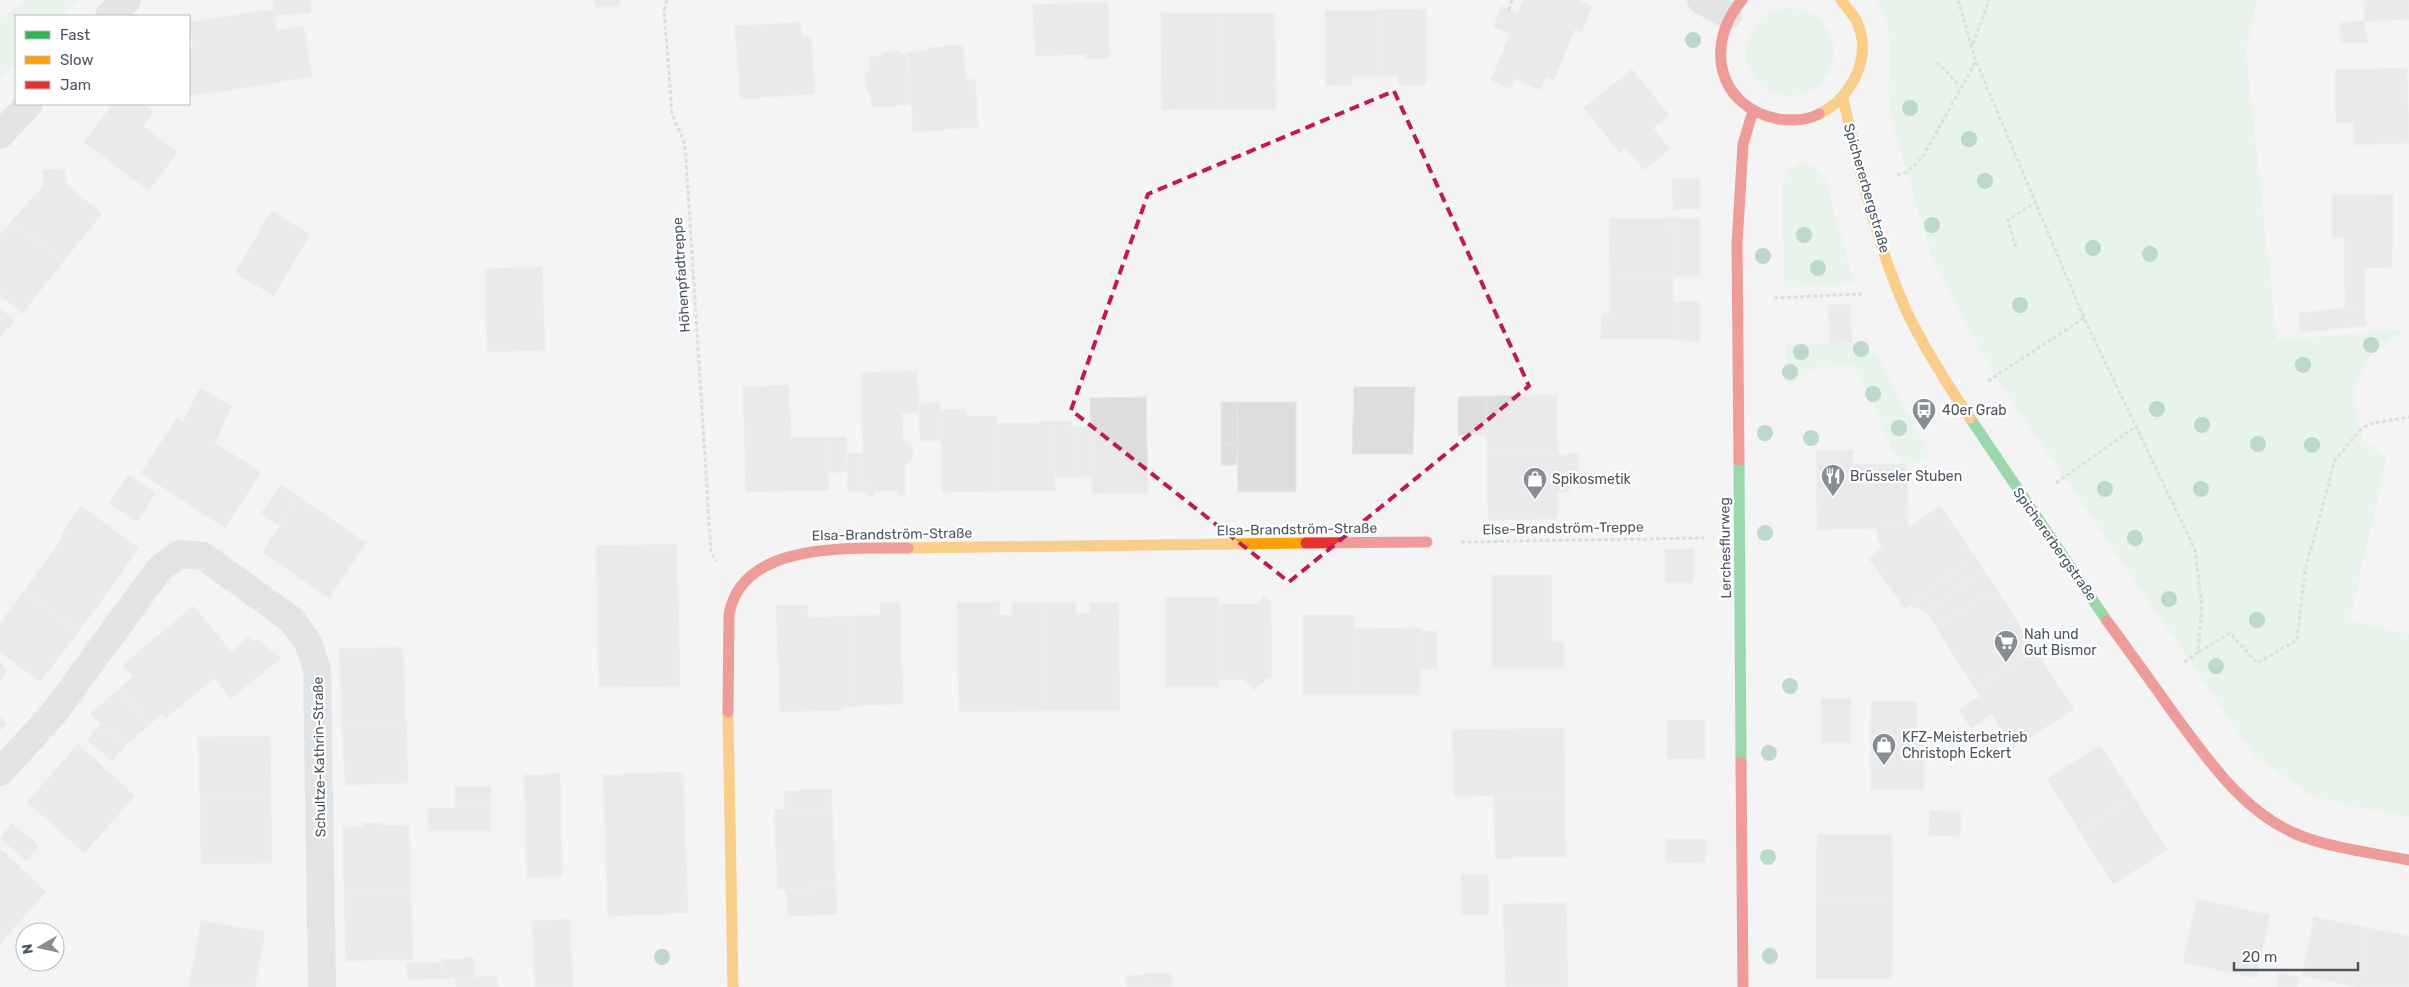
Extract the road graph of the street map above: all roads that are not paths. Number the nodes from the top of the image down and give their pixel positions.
1 (126, 0) edge
2 (1701, 0) edge
3 (1841, 0) edge
4 (1735, 8) edge
5 (110, 15) edge
6 (1843, 99) junction
7 (27, 105) edge
8 (1753, 111) junction
9 (0, 135) edge
10 (1427, 542) road end
11 (0, 772) edge
12 (2409, 860) edge
13 (322, 987) edge
14 (733, 987) edge
15 (1744, 987) edge

1 - 5 street
2 - 4 street, Spichererbergstraße
3 - 6 street, Spichererbergstraße
4 - 8 street, Spichererbergstraße
6 - 8 street, Spichererbergstraße
6 - 12 street, Spichererbergstraße
7 - 9 street
8 - 15 street, Lerchesflurweg
10 - 14 street, Elsa-Brandström-Straße
11 - 13 street, Schultze-Kathrin-Straße

